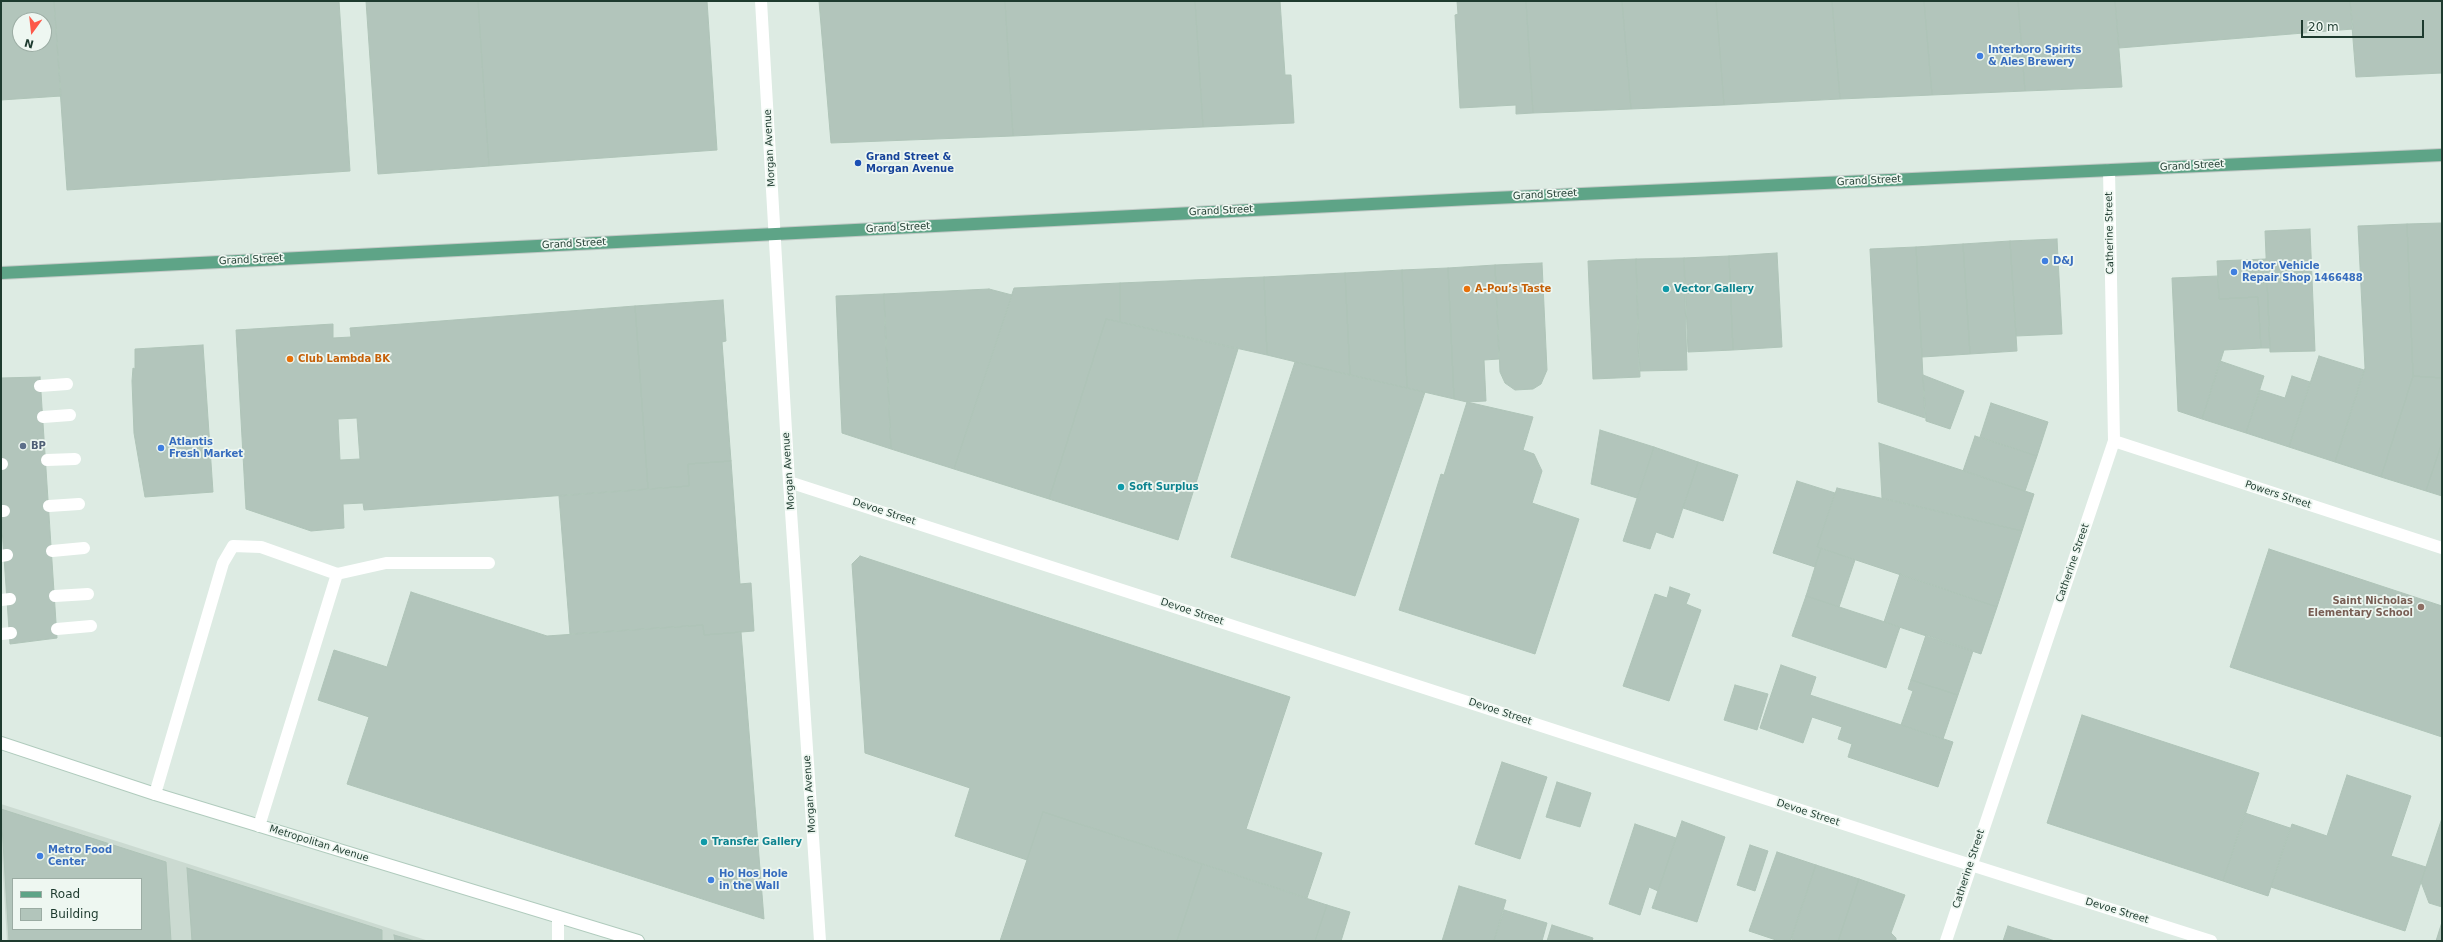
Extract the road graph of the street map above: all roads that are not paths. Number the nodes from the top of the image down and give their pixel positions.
1 (761, 1) edge
2 (2442, 155) edge
3 (2109, 170) junction
4 (775, 233) junction
5 (1, 273) edge
6 (67, 384) dead end
7 (40, 386) dead end
8 (70, 415) dead end
9 (43, 417) dead end
10 (2114, 441) junction
11 (75, 459) dead end
12 (47, 460) dead end
13 (789, 482) junction
14 (79, 504) dead end
15 (49, 506) dead end
16 (84, 548) dead end
17 (2442, 548) edge
18 (52, 551) dead end
19 (489, 563) dead end
20 (337, 574) junction
21 (88, 594) dead end
22 (55, 596) dead end
23 (91, 626) dead end
24 (57, 629) dead end
25 (1, 744) edge
26 (155, 794) junction
27 (259, 826) junction
28 (1970, 865) junction
29 (558, 917) junction
30 (558, 941) edge
31 (638, 941) edge
32 (820, 941) edge
33 (1946, 941) edge
34 (2211, 941) edge

1 - 4 street, Morgan Avenue
2 - 3 main road, Grand Street
3 - 4 main road, Grand Street
3 - 10 street, Catherine Street
4 - 5 main road, Grand Street
4 - 13 street, Morgan Avenue
6 - 7 street
8 - 9 street
10 - 17 street, Powers Street
10 - 28 street, Catherine Street
11 - 12 street
13 - 28 street, Devoe Street
13 - 32 street, Morgan Avenue
14 - 15 street
16 - 18 street
19 - 20 street
20 - 26 street
20 - 27 street
21 - 22 street
23 - 24 street
25 - 26 street, Metropolitan Avenue
26 - 27 street, Metropolitan Avenue
27 - 29 street, Metropolitan Avenue
28 - 33 street, Catherine Street
28 - 34 street, Devoe Street
29 - 30 street
29 - 31 street, Metropolitan Avenue

